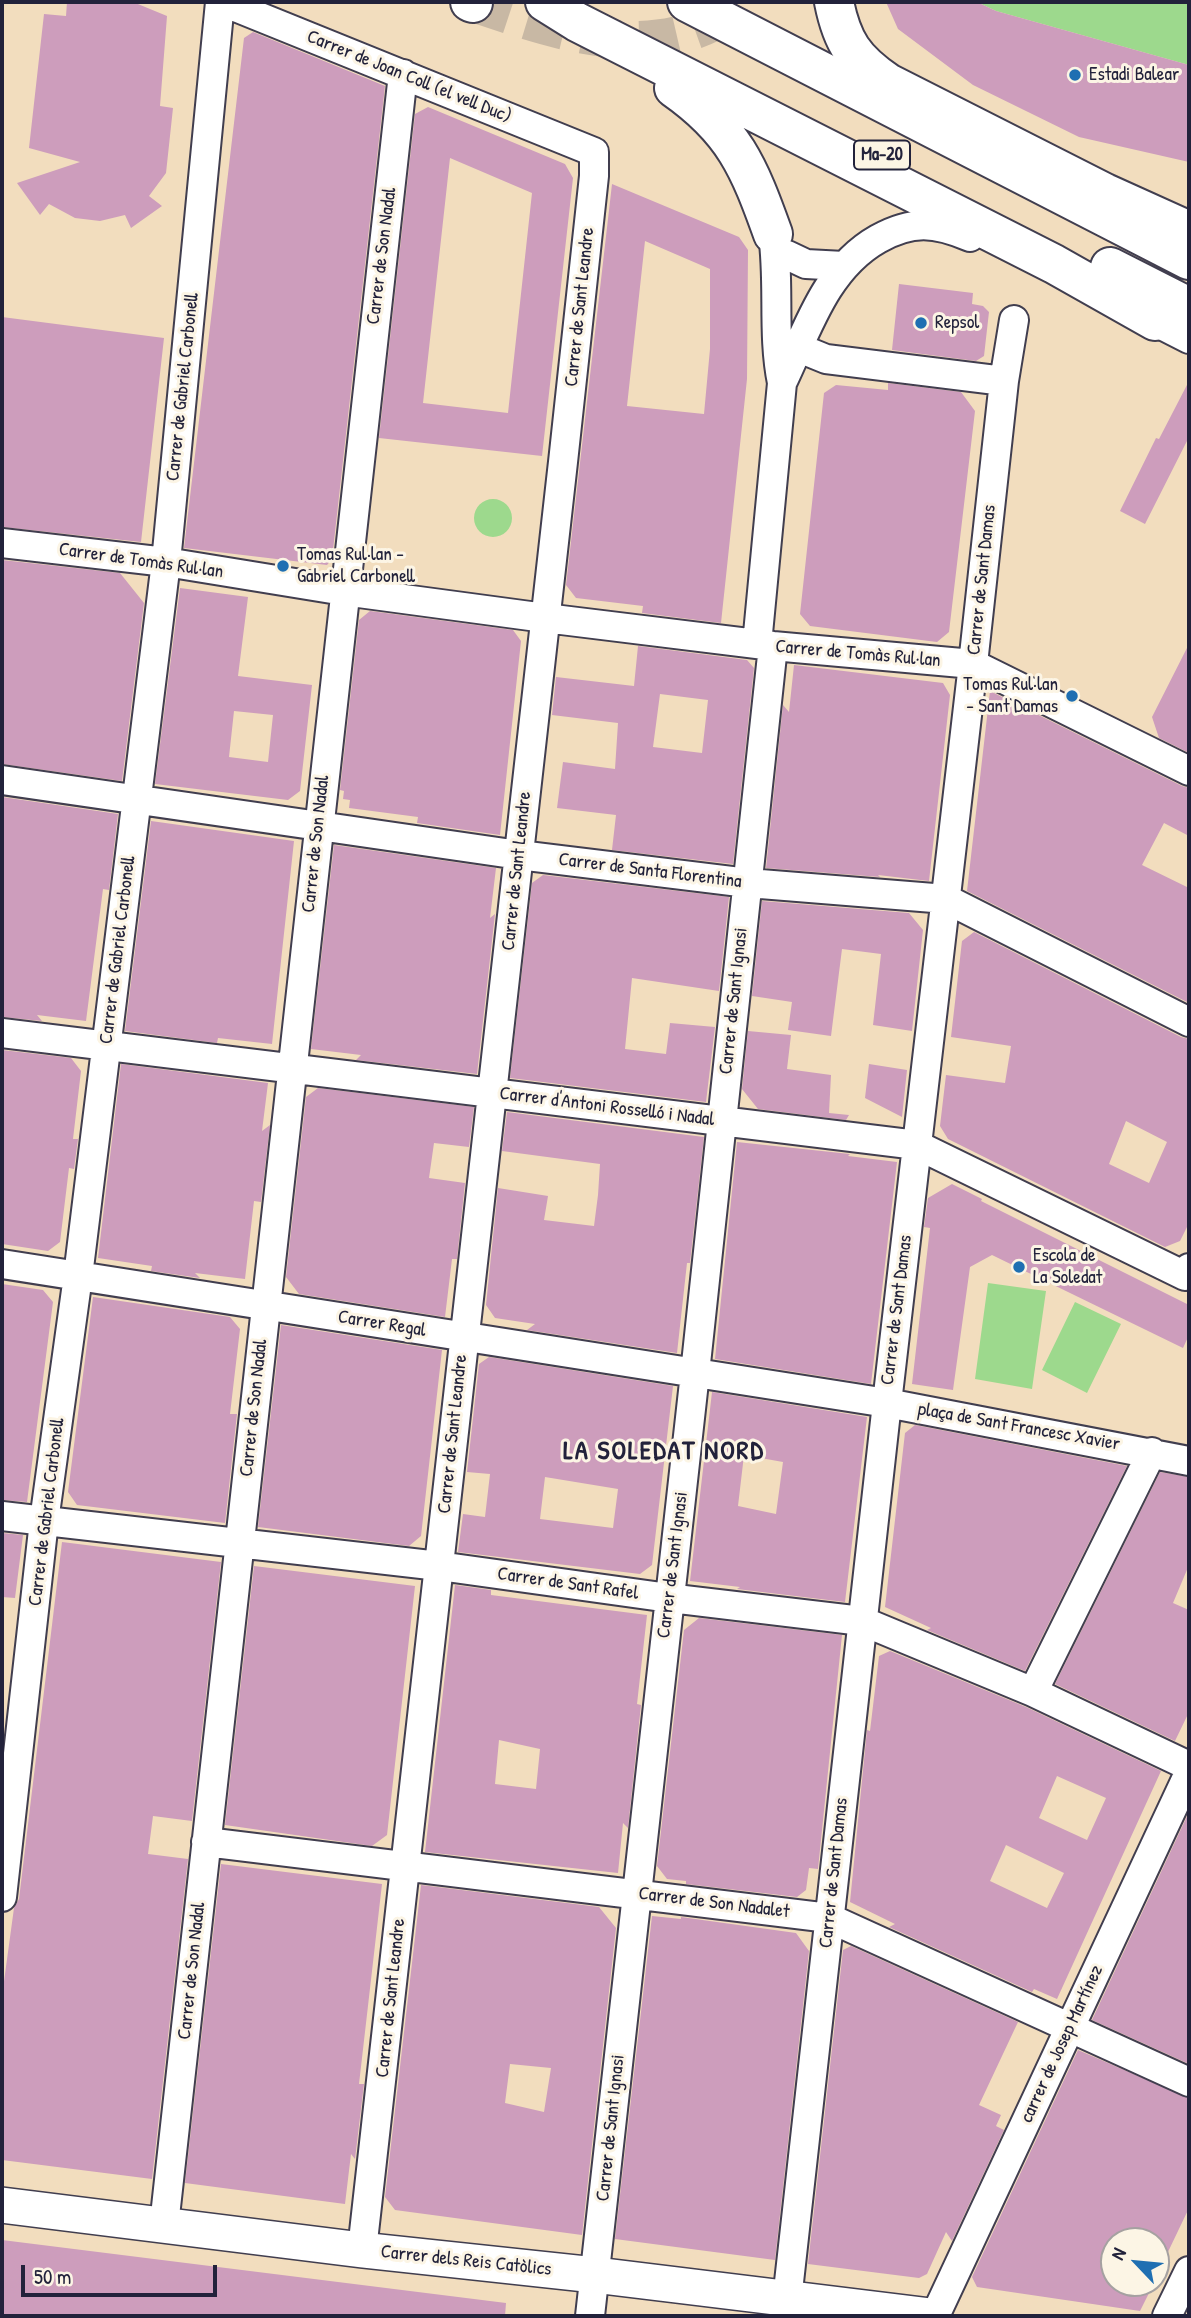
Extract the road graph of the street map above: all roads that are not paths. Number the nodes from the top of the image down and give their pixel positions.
1 (222, 2) edge
2 (545, 2) edge
3 (687, 2) edge
4 (719, 2) edge
5 (834, 2) edge
6 (576, 12) edge
7 (403, 74) junction
8 (888, 83) junction
9 (594, 152) joint
10 (1179, 225) edge
11 (780, 244) junction
12 (1189, 260) edge
13 (844, 266) junction
14 (1172, 314) edge
15 (1014, 320) dead end
16 (1189, 339) edge
17 (799, 348) junction
18 (1004, 381) junction
19 (782, 383) junction
20 (2, 543) edge
21 (166, 562) junction
22 (344, 591) junction
23 (545, 618) junction
24 (765, 645) junction
25 (974, 664) junction
26 (1189, 771) edge
27 (2, 780) edge
28 (136, 798) junction
29 (318, 827) junction
30 (519, 855) junction
31 (747, 883) junction
32 (946, 899) junction
33 (1189, 1022) edge
34 (2, 1033) edge
35 (106, 1046) junction
36 (291, 1069) junction
37 (492, 1093) junction
38 (721, 1121) junction
39 (917, 1145) junction
40 (2, 1264) edge
41 (1187, 1272) edge
42 (78, 1276) junction
43 (265, 1305) junction
44 (464, 1336) junction
45 (695, 1373) junction
46 (887, 1403) junction
47 (1152, 1452) junction
48 (1189, 1461) edge
49 (2, 1516) edge
50 (44, 1521) junction
51 (239, 1543) junction
52 (439, 1566) junction
53 (669, 1598) junction
54 (862, 1621) junction
55 (1033, 1692) junction
56 (1189, 1766) edge
57 (1189, 1773) edge
58 (7, 1812) edge
59 (206, 1842) junction
60 (405, 1868) junction
61 (636, 1893) junction
62 (2, 1897) edge
63 (829, 1918) junction
64 (1070, 2028) junction
65 (1189, 2082) edge
66 (2, 2205) edge
67 (164, 2225) junction
68 (362, 2250) junction
69 (1189, 2271) edge
70 (594, 2275) junction
71 (787, 2300) junction
72 (590, 2316) edge
73 (933, 2316) edge
74 (1167, 2316) edge

1 - 7 street, Carrer de Joan Coll (el vell Duc)
1 - 21 street, Carrer de Gabriel Carbonell
2 - 6 main road
3 - 12 main road, Ma-20
4 - 8 main road
5 - 8 main road
6 - 11 main road
6 - 14 main road
7 - 9 street, Carrer de Joan Coll (el vell Duc)
7 - 22 street, Carrer de Son Nadal
8 - 10 main road
9 - 23 street, Carrer de Sant Leandre
11 - 13 street
11 - 17 street
11 - 19 street
13 - 14 street
13 - 17 street
14 - 16 street
15 - 18 street, Carrer de Sant Damas
17 - 18 street
17 - 19 street
18 - 25 street, Carrer de Sant Damas
19 - 24 street, Carrer de Sant Ignasi
20 - 21 street, Carrer de Tomàs Rul·lan
21 - 22 street, Carrer de Tomàs Rul·lan
21 - 28 street, Carrer de Gabriel Carbonell
22 - 23 street, Carrer de Tomàs Rul·lan
22 - 29 street, Carrer de Son Nadal
23 - 24 street, Carrer de Tomàs Rul·lan
23 - 30 street, Carrer de Sant Leandre
24 - 25 street, Carrer de Tomàs Rul·lan
24 - 31 street, Carrer de Sant Ignasi
25 - 26 street, Carrer de Tomàs Rul·lan
25 - 32 street, Carrer de Sant Damas
27 - 28 street, Carrer de Santa Florentina
28 - 29 street, Carrer de Santa Florentina
28 - 35 street, Carrer de Gabriel Carbonell
29 - 30 street, Carrer de Santa Florentina
29 - 36 street, Carrer de Son Nadal
30 - 31 street, Carrer de Santa Florentina
30 - 37 street, Carrer de Sant Leandre
31 - 32 street, Carrer de Santa Florentina
31 - 38 street, Carrer de Sant Ignasi
32 - 33 street, Carrer de Santa Florentina
32 - 39 street, Carrer de Sant Damas
34 - 35 street, Carrer d'Antoni Rosselló i Nadal
35 - 36 street, Carrer d'Antoni Rosselló i Nadal
35 - 42 street, Carrer de Gabriel Carbonell
36 - 37 street, Carrer d'Antoni Rosselló i Nadal
36 - 43 street, Carrer de Son Nadal
37 - 38 street, Carrer d'Antoni Rosselló i Nadal
37 - 44 street, Carrer de Sant Leandre
38 - 39 street, Carrer d'Antoni Rosselló i Nadal
38 - 45 street, Carrer de Sant Ignasi
39 - 41 street, Carrer d'Antoni Rosselló i Nadal
39 - 46 street, Carrer de Sant Damas
40 - 42 street, Carrer Regal
42 - 43 street, Carrer Regal
42 - 50 street, Carrer de Gabriel Carbonell
43 - 44 street, Carrer Regal
43 - 51 street, Carrer de Son Nadal
44 - 45 street, Carrer Regal
44 - 52 street, Carrer de Sant Leandre
45 - 46 street, Carrer Regal
45 - 53 street, Carrer de Sant Ignasi
46 - 47 street, plaça de Sant Francesc Xavier
46 - 54 street, Carrer de Sant Damas
47 - 48 street
47 - 55 street
49 - 50 street, Carrer de Sant Rafel
50 - 51 street, Carrer de Sant Rafel
50 - 58 street, Carrer de Gabriel Carbonell
51 - 52 street, Carrer de Sant Rafel
51 - 59 street, Carrer de Son Nadal
52 - 53 street, Carrer de Sant Rafel
52 - 60 street, Carrer de Sant Leandre
53 - 54 street, Carrer de Sant Rafel
53 - 61 street, Carrer de Sant Ignasi
54 - 55 street, Carrer de Sant Rafel
54 - 63 street, Carrer de Sant Damas
55 - 56 street, Carrer de Sant Rafel
57 - 64 street, carrer de Josep Martínez
58 - 62 street, Carrer de Gabriel Carbonell
59 - 60 street, Carrer de Son Nadalet
59 - 67 street, Carrer de Son Nadal
60 - 61 street, Carrer de Son Nadalet
60 - 68 street, Carrer de Sant Leandre
61 - 63 street, Carrer de Son Nadalet
61 - 70 street, Carrer de Sant Ignasi
63 - 64 street, Carrer de Son Nadalet
63 - 71 street, Carrer de Sant Damas
64 - 65 street, Carrer de Son Nadalet
64 - 73 street, carrer de Josep Martínez
66 - 67 street, Carrer dels Reis Catòlics
67 - 68 street, Carrer dels Reis Catòlics
68 - 70 street, Carrer dels Reis Catòlics
69 - 74 street
70 - 71 street, Carrer dels Reis Catòlics
70 - 72 street, Carrer de Sant Ignasi
71 - 73 street, Carrer dels Reis Catòlics

